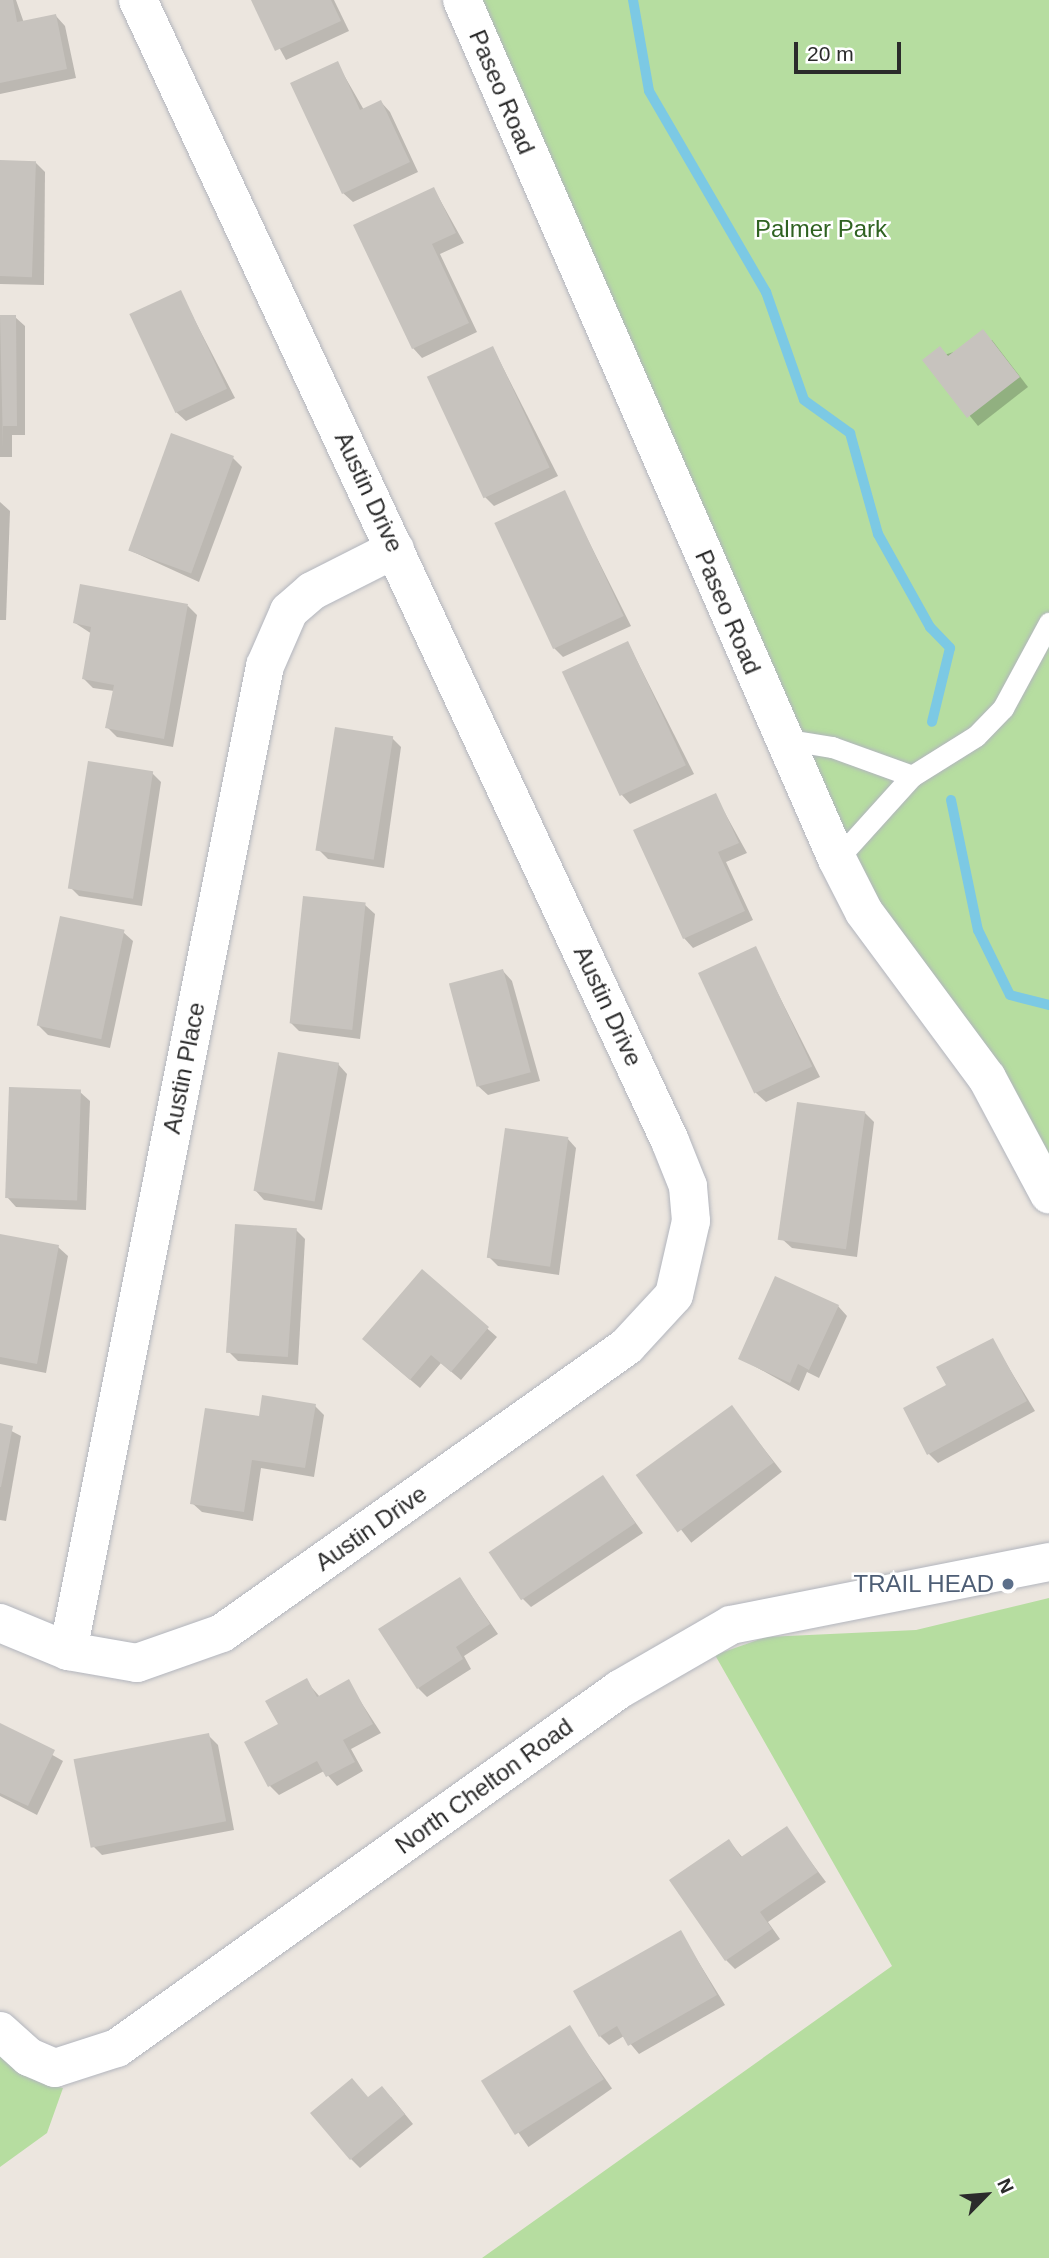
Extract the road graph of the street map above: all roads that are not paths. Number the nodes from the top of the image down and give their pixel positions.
1 (138, 0) edge
2 (462, 0) edge
3 (395, 549) junction
4 (1049, 623) edge
5 (783, 739) junction
6 (912, 776) junction
7 (837, 859) junction
8 (1049, 1194) edge
9 (1049, 1540) edge
10 (1031, 1566) edge
11 (0, 1623) edge
12 (68, 1651) junction
13 (0, 2031) edge

1 - 3 street, Austin Drive
2 - 5 street, Paseo Road
3 - 12 street, Austin Place
3 - 12 street, Austin Drive
4 - 6 lane
5 - 6 lane
5 - 7 street, Paseo Road
6 - 7 lane
7 - 8 street, Paseo Road
9 - 10 street, North Chelton Road
10 - 13 street, North Chelton Road
11 - 12 street, Austin Drive

